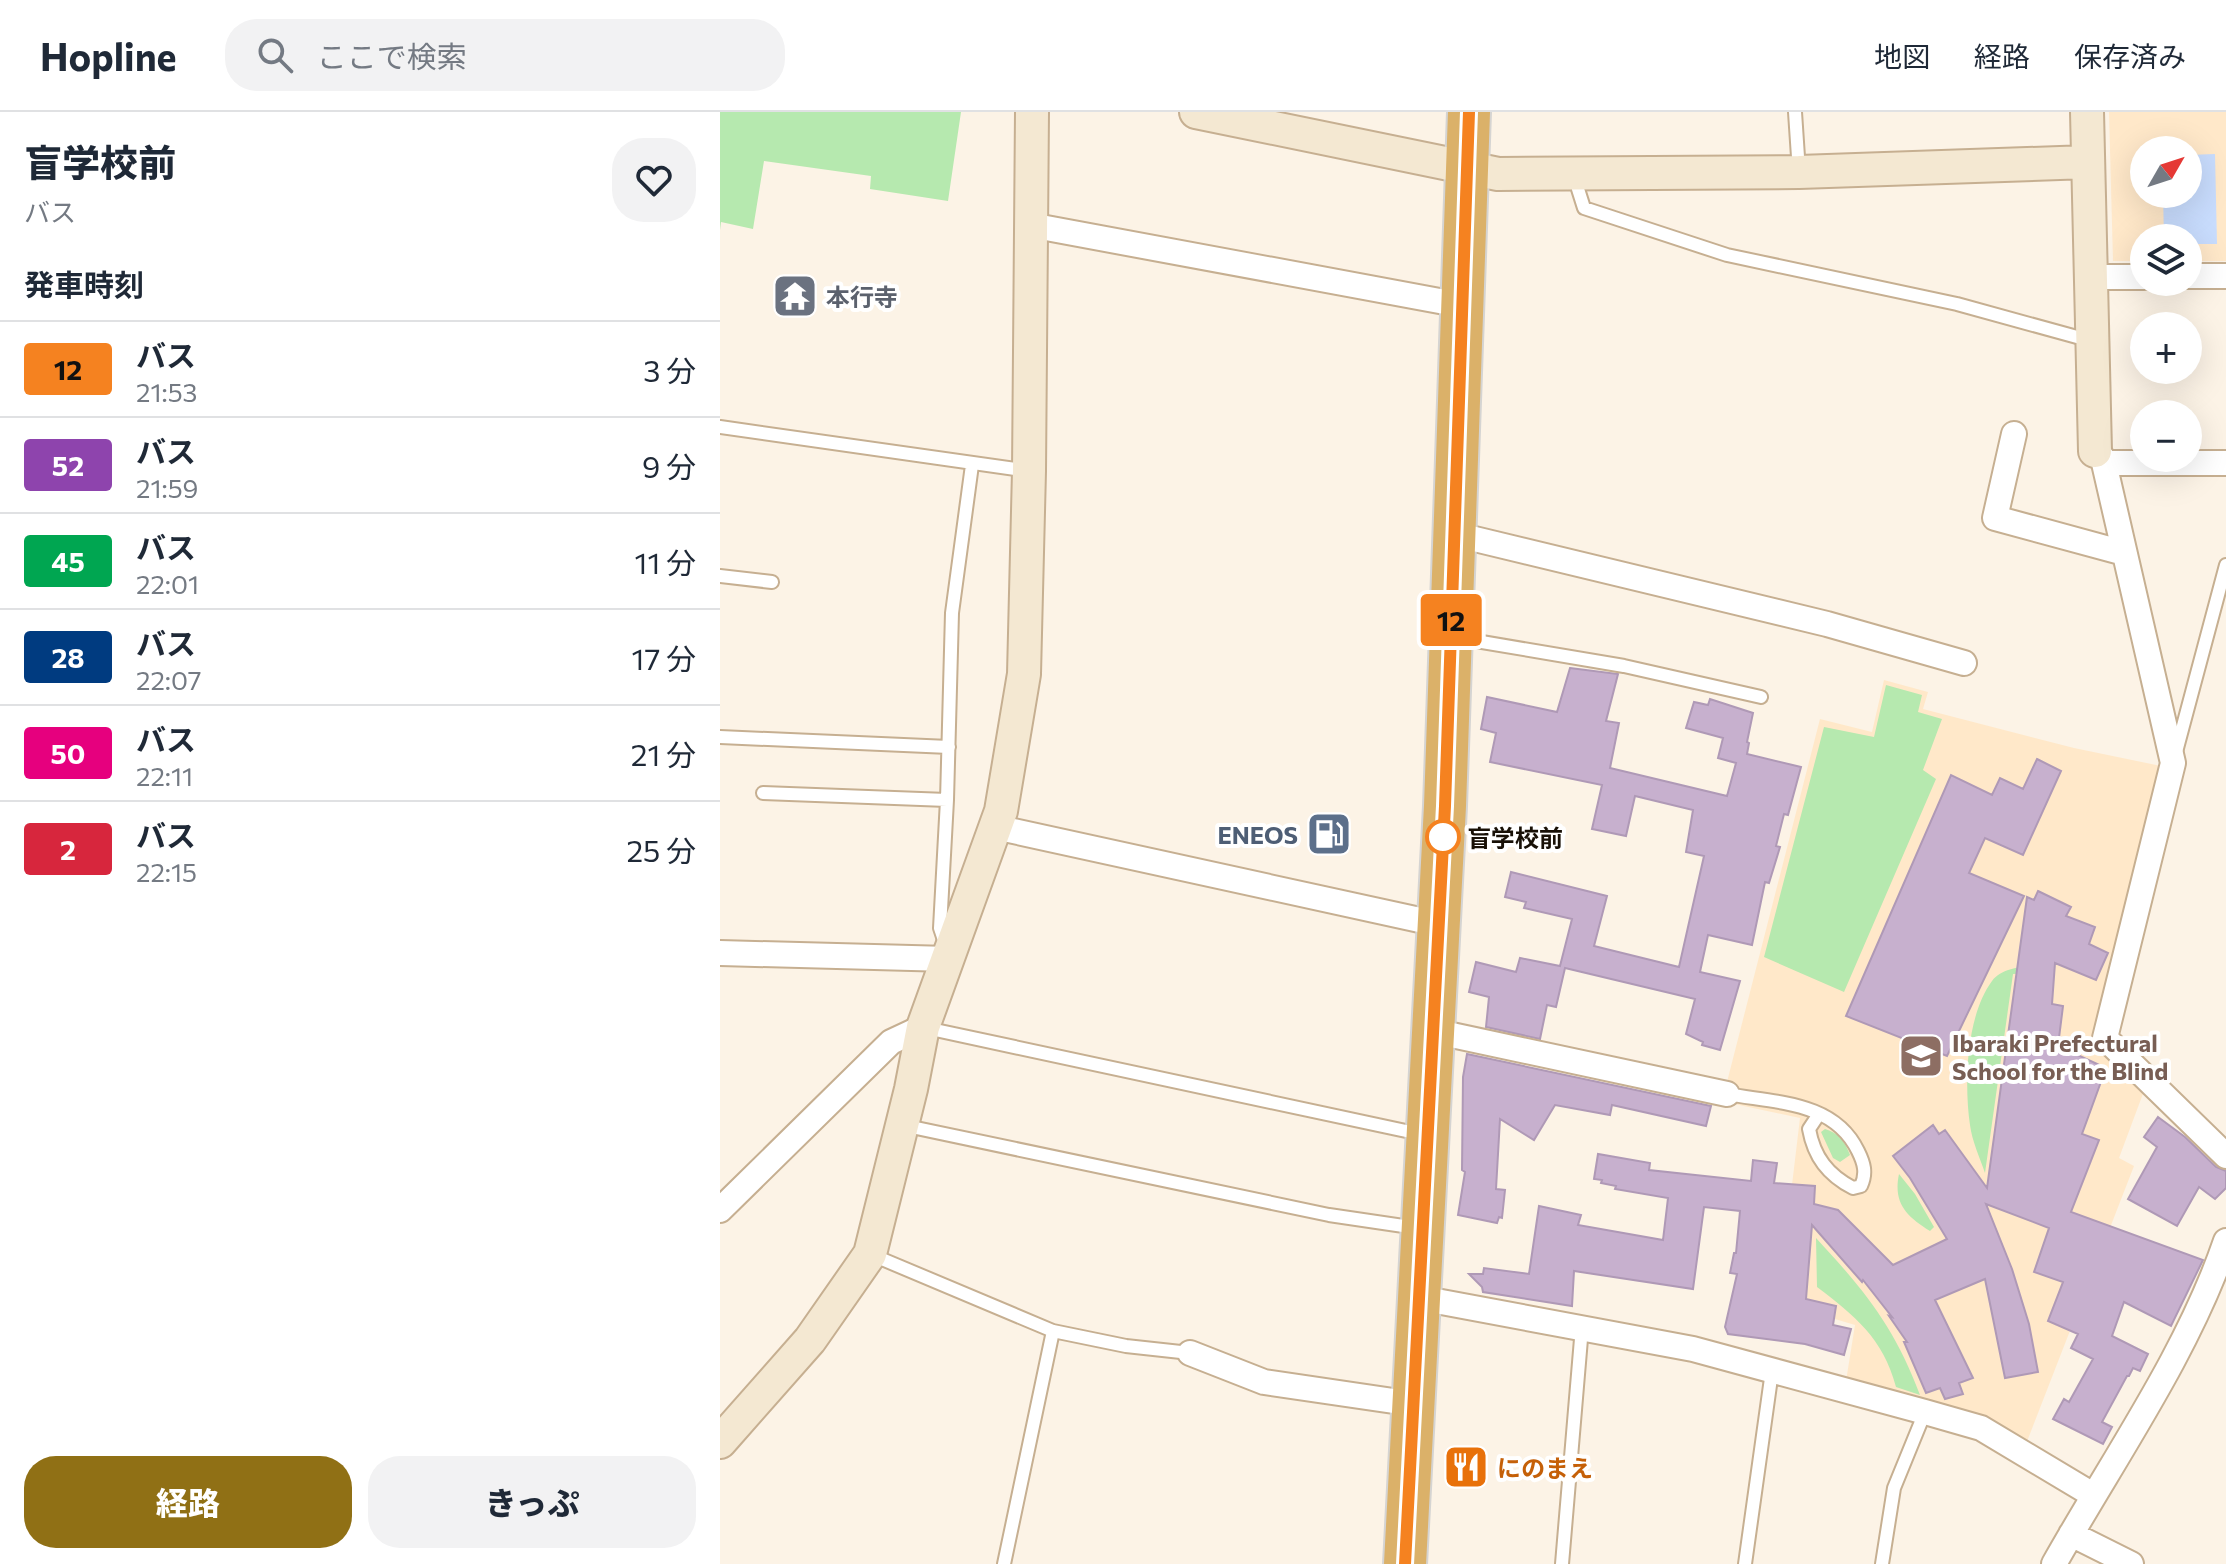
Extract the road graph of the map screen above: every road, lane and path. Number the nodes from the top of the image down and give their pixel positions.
1 (1032, 112) edge
2 (1196, 112) edge
3 (1469, 112) edge
4 (1795, 112) edge
5 (2087, 112) edge
6 (2088, 162) junction
7 (1467, 168) junction
8 (1799, 172) junction
9 (1577, 174) junction
10 (1030, 225) junction
11 (2202, 276) edge
12 (2226, 276) edge
13 (2091, 277) junction
14 (2130, 277) edge
15 (1461, 305) junction
16 (2092, 337) junction
17 (720, 427) edge
18 (2014, 434) dead end
19 (2100, 457) junction
20 (2226, 463) edge
21 (972, 465) junction
22 (1029, 471) junction
23 (1454, 534) junction
24 (2124, 553) junction
25 (2226, 565) edge
26 (720, 576) edge
27 (772, 582) dead end
28 (1450, 636) junction
29 (1964, 663) dead end
30 (1761, 697) dead end
31 (720, 737) edge
32 (949, 747) junction
33 (2173, 763) junction
34 (763, 793) dead end
35 (947, 800) junction
36 (995, 827) junction
37 (1438, 924) junction
38 (720, 953) edge
39 (949, 959) junction
40 (923, 1027) junction
41 (1433, 1031) junction
42 (1727, 1094) joint
43 (1819, 1114) junction
44 (902, 1125) junction
45 (1428, 1136) junction
46 (2226, 1156) edge
47 (720, 1210) edge
48 (1423, 1229) junction
49 (2226, 1241) edge
50 (870, 1254) junction
51 (2221, 1273) edge
52 (1420, 1298) junction
53 (1582, 1327) junction
54 (1053, 1331) junction
55 (1190, 1353) joint
56 (1772, 1371) junction
57 (1414, 1404) junction
58 (1925, 1412) junction
59 (720, 1442) edge
60 (2093, 1495) junction
61 (2071, 1534) junction
62 (1004, 1564) edge
63 (1405, 1564) edge
64 (1562, 1564) edge
65 (1745, 1564) edge
66 (1882, 1564) edge
67 (2054, 1564) edge
68 (2131, 1564) edge

1 - 10 street
2 - 7 street
3 - 7 highway
4 - 8 lane
5 - 6 street
6 - 8 street
6 - 13 street
7 - 9 street
7 - 15 highway
8 - 9 street
9 - 16 lane
10 - 15 street
10 - 22 street
11 - 12 street
13 - 14 street
13 - 16 street
15 - 23 highway
16 - 19 street
17 - 21 lane
18 - 24 street
19 - 20 street
19 - 24 street
21 - 22 lane
21 - 32 lane
22 - 36 street
23 - 28 highway
23 - 29 street
24 - 33 street
25 - 33 lane
26 - 27 lane
28 - 30 lane
28 - 37 highway
31 - 32 lane
32 - 35 lane
33 - 46 street
34 - 35 lane
35 - 39 lane
36 - 37 street
36 - 39 street
37 - 41 highway
38 - 39 street
39 - 40 street
40 - 44 street
40 - 45 lane
40 - 47 street
41 - 42 street
41 - 45 highway
42 - 43 lane
43 - 43 lane
44 - 48 lane
44 - 50 street
45 - 48 highway
48 - 52 highway
49 - 51 street
50 - 54 lane
50 - 59 street
51 - 60 street
52 - 53 street
52 - 57 highway
53 - 56 street
53 - 64 lane
54 - 55 lane
54 - 62 lane
55 - 57 street
56 - 58 street
56 - 65 lane
57 - 63 highway
58 - 60 street
58 - 66 lane
60 - 61 street
61 - 67 street
61 - 68 street

